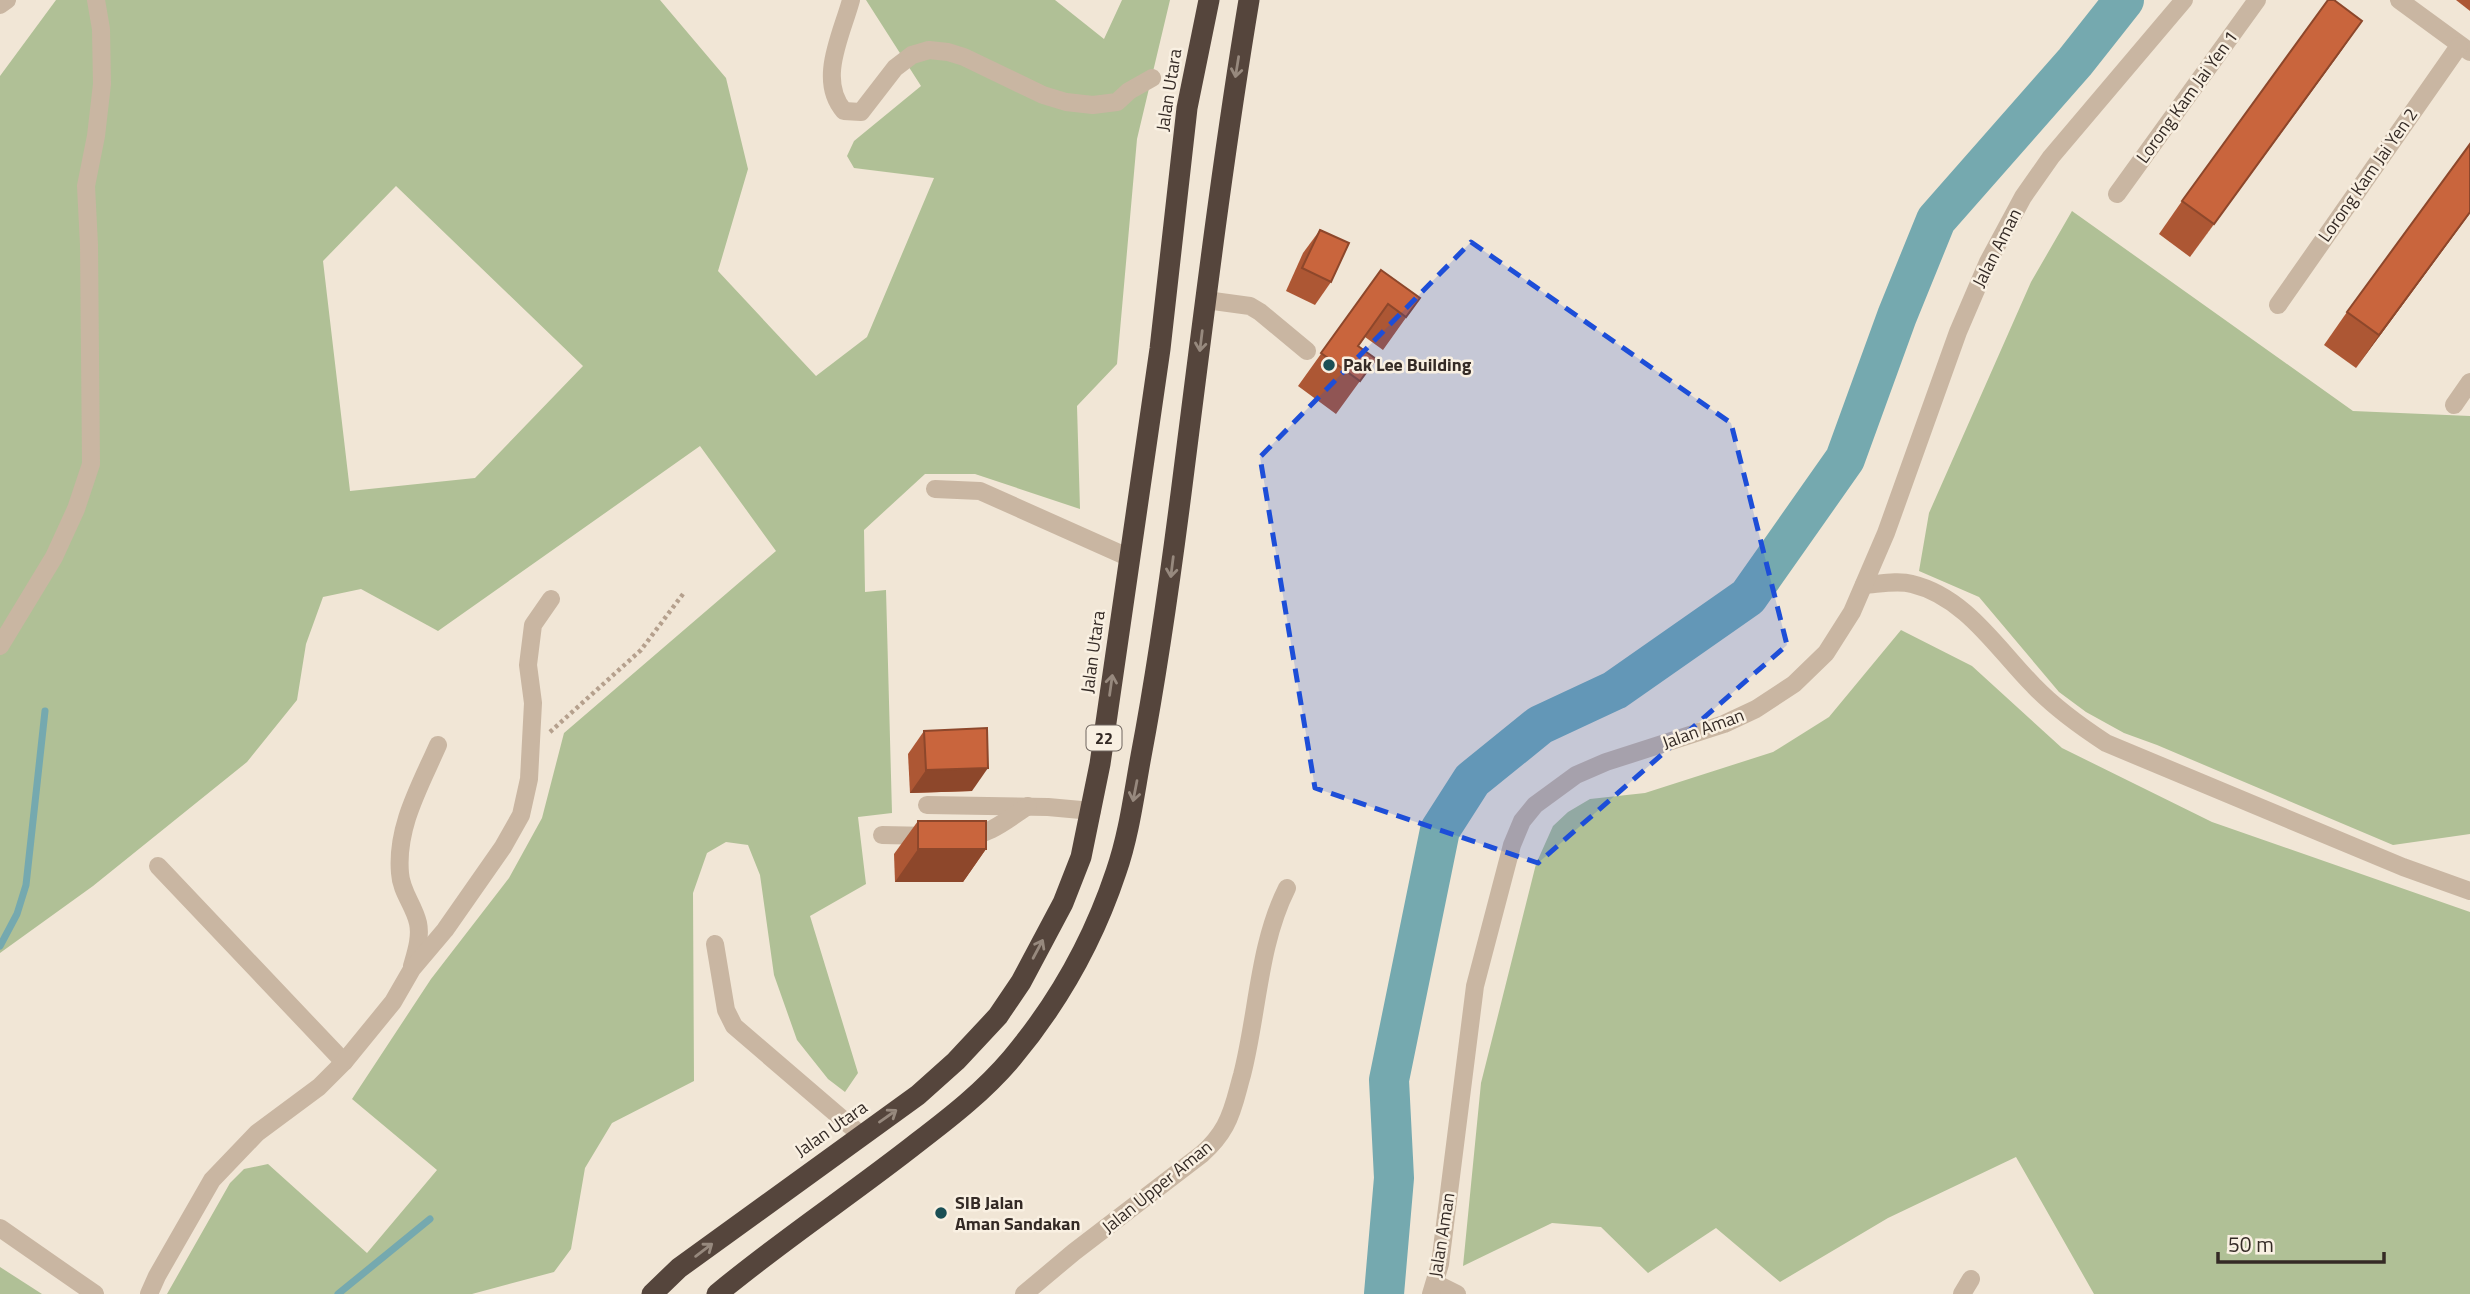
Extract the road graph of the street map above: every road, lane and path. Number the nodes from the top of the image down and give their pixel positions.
1 (7, 0) edge
2 (96, 0) edge
3 (851, 0) edge
4 (1209, 0) edge
5 (1248, 0) edge
6 (2184, 0) edge
7 (2257, 0) edge
8 (2399, 0) edge
9 (0, 5) edge
10 (2464, 49) edge
11 (1152, 78) dead end
12 (2117, 194) dead end
13 (1206, 300) junction
14 (2278, 305) dead end
15 (1307, 351) dead end
16 (2470, 382) edge
17 (2454, 405) dead end
18 (936, 489) dead end
19 (1130, 558) junction
20 (1864, 585) junction
21 (683, 594) dead end
22 (551, 600) dead end
23 (0, 646) edge
24 (438, 746) dead end
25 (531, 748) junction
26 (928, 805) dead end
27 (1028, 806) junction
28 (1092, 811) junction
29 (882, 835) dead end
30 (158, 866) dead end
31 (1287, 888) dead end
32 (2470, 891) edge
33 (715, 944) dead end
34 (412, 969) junction
35 (344, 1062) junction
36 (861, 1135) junction
37 (0, 1228) edge
38 (1433, 1289) edge
39 (95, 1294) edge
40 (149, 1294) edge
41 (652, 1294) edge
42 (717, 1294) edge
43 (1024, 1294) edge
44 (1457, 1294) edge

1 - 9 street
2 - 23 street
3 - 11 street
4 - 19 highway, Jalan Utara / 22
5 -> 13 highway, 22
6 - 20 street, Jalan Aman
7 - 12 street, Lorong Kam Jai Yen 1
8 - 10 street
10 - 14 street, Lorong Kam Jai Yen 2
13 - 15 street
13 -> 42 highway, 22
16 - 17 street
18 - 19 street
28 -> 19 highway, Jalan Utara / 22
20 - 32 street
20 - 38 street, Jalan Aman
21 - 25 path
22 - 25 street
24 - 34 street
25 - 34 street
26 - 27 street
27 - 28 street
27 - 29 street
36 -> 28 highway, Jalan Utara / 22
30 - 35 street
31 - 43 street, Jalan Upper Aman
33 - 36 street
34 - 35 street
35 - 40 street
41 -> 36 highway, Jalan Utara / 22
37 - 39 street
38 - 44 street

